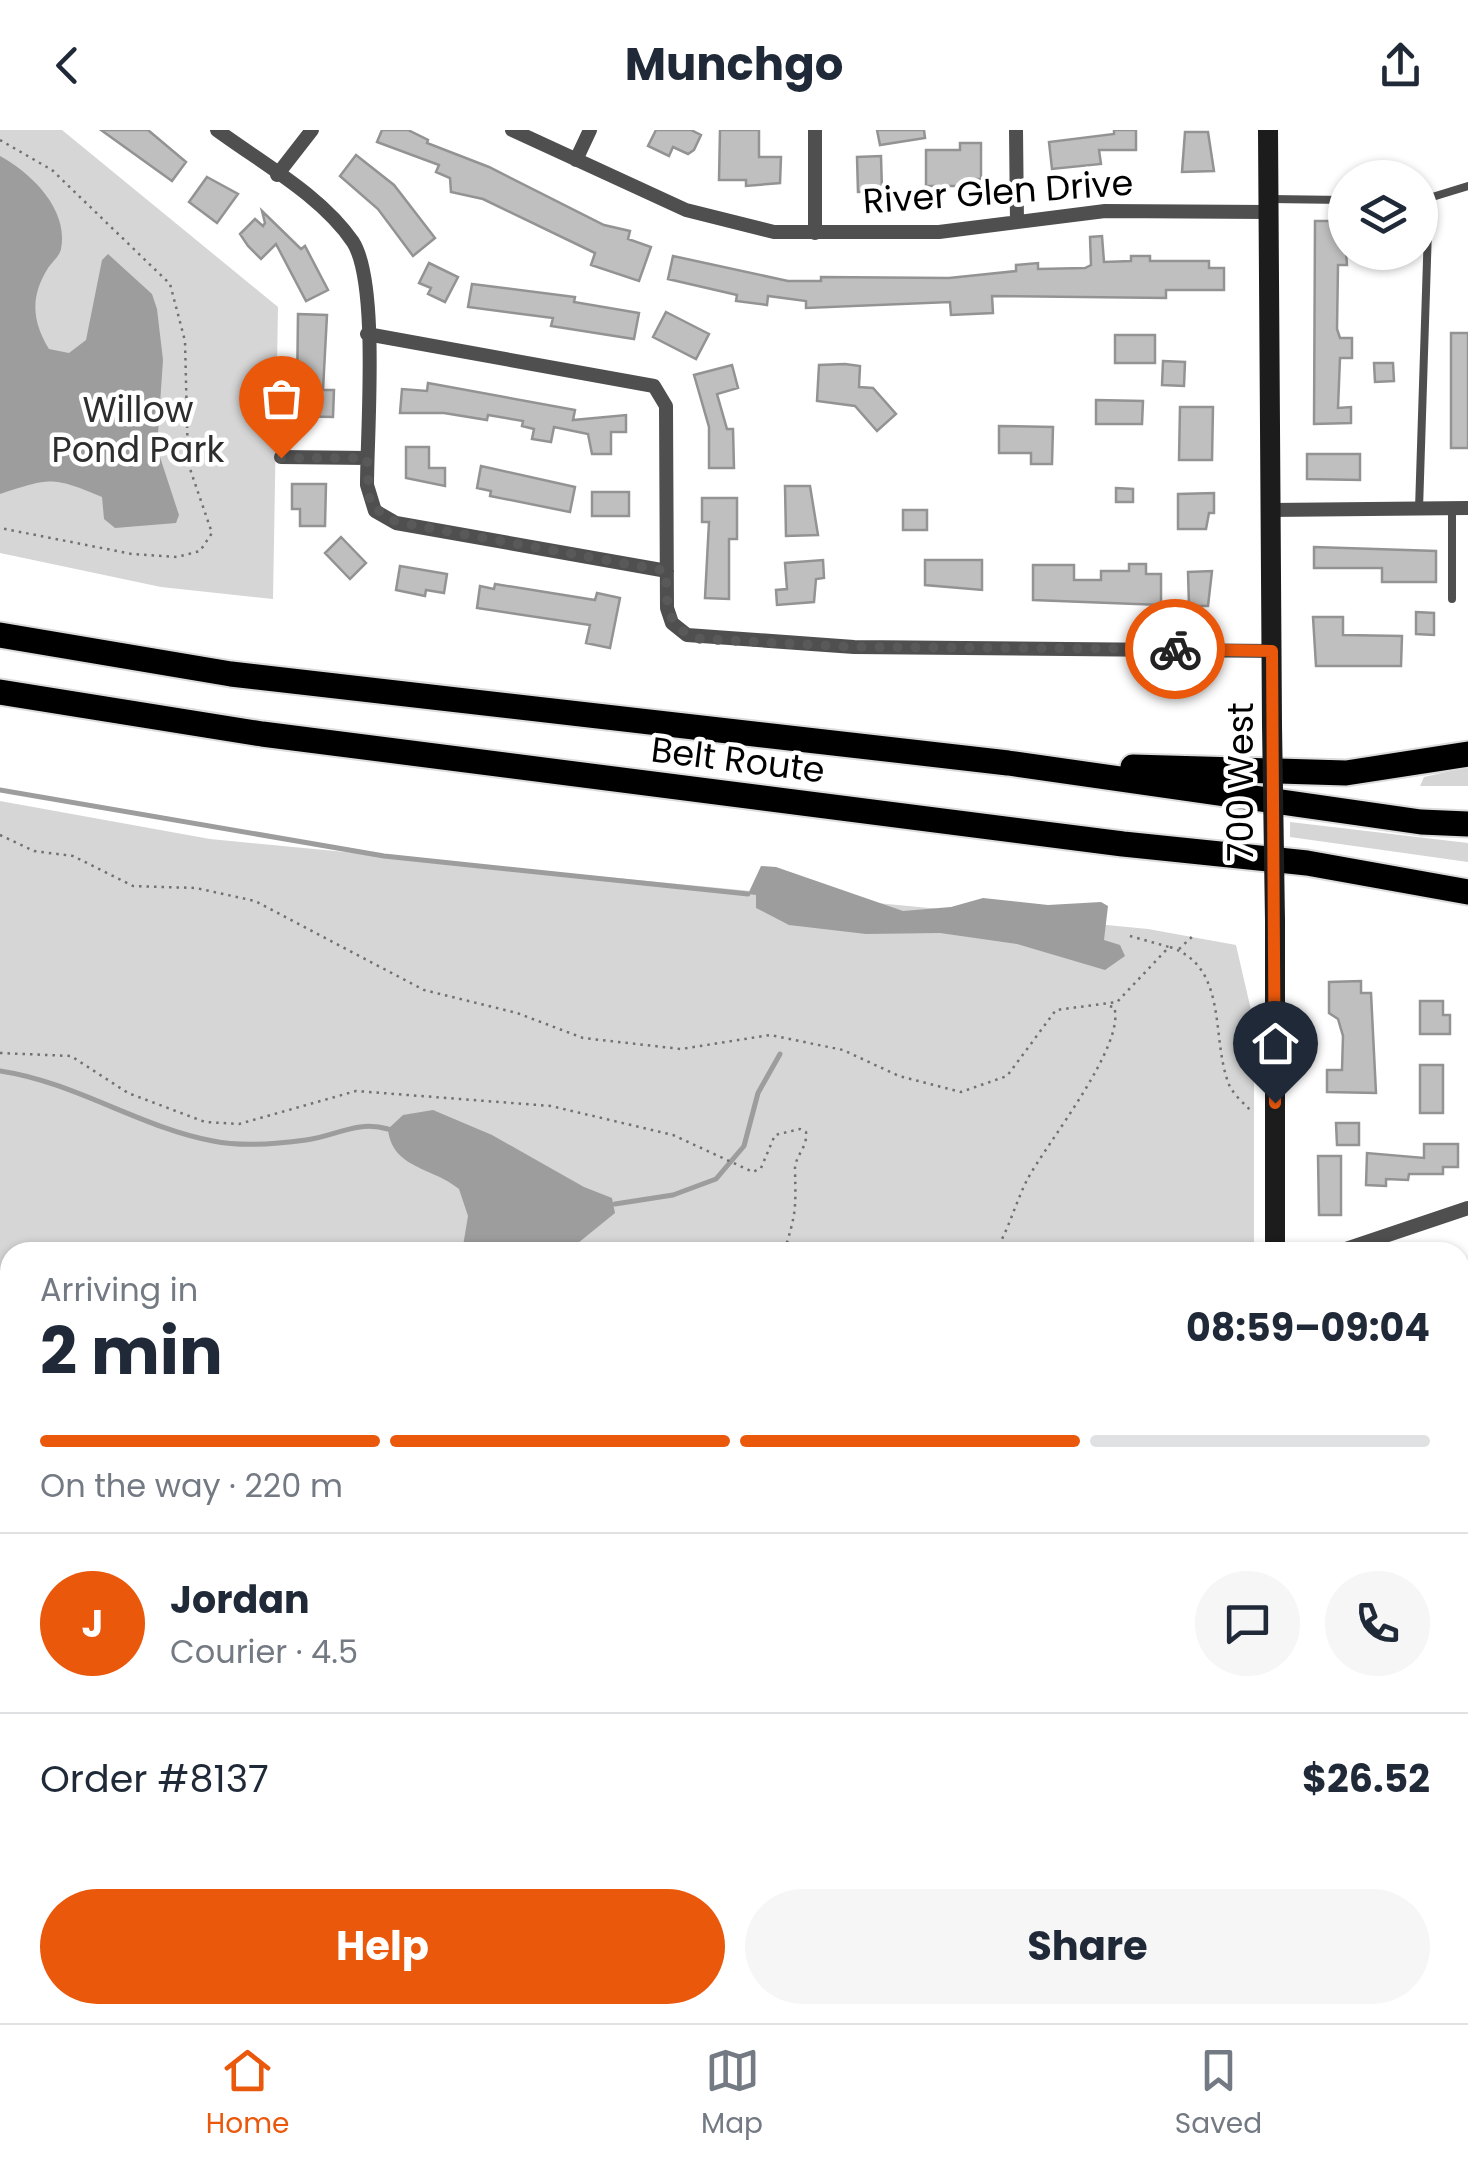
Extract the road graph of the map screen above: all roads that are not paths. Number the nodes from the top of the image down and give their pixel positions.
1 (218, 130) edge
2 (312, 130) edge
3 (512, 130) edge
4 (590, 130) edge
5 (815, 130) edge
6 (1016, 130) edge
7 (1268, 130) edge
8 (576, 160) junction
9 (277, 174) junction
10 (1468, 186) edge
11 (1438, 195) edge
12 (1328, 201) edge
13 (1268, 205) junction
14 (1017, 222) junction
15 (815, 233) junction
16 (1423, 270) edge
17 (367, 334) junction
18 (281, 458) dead end
19 (367, 458) junction
20 (1460, 508) edge
21 (1419, 509) junction
22 (1271, 510) junction
23 (666, 571) junction
24 (1452, 599) dead end
25 (0, 635) edge
26 (1272, 651) junction
27 (0, 692) edge
28 (1468, 754) edge
29 (1008, 763) junction
30 (1468, 824) edge
31 (1468, 892) edge
32 (1468, 1208) edge
33 (1275, 1242) edge
34 (1367, 1242) edge

1 - 9 street
2 - 9 street
3 - 8 street, River Glen Drive
4 - 8 street
5 - 15 street
6 - 14 street
7 - 13 main road, 700 West
8 - 15 street, River Glen Drive
9 - 17 street
10 - 11 lane
12 - 13 lane
13 - 14 street, River Glen Drive
13 - 22 main road, 700 West
14 - 15 street, River Glen Drive
16 - 21 lane
17 - 19 street
17 - 23 street
18 - 19 street
19 - 23 street
20 - 21 street
20 - 24 lane
21 - 22 street
22 - 26 main road, 700 West
23 - 26 street
25 - 29 highway, Belt Route
26 - 33 main road, 700 West, bridge
27 - 31 highway, Belt Route
28 - 29 highway
29 - 30 highway, Belt Route
32 - 34 street

